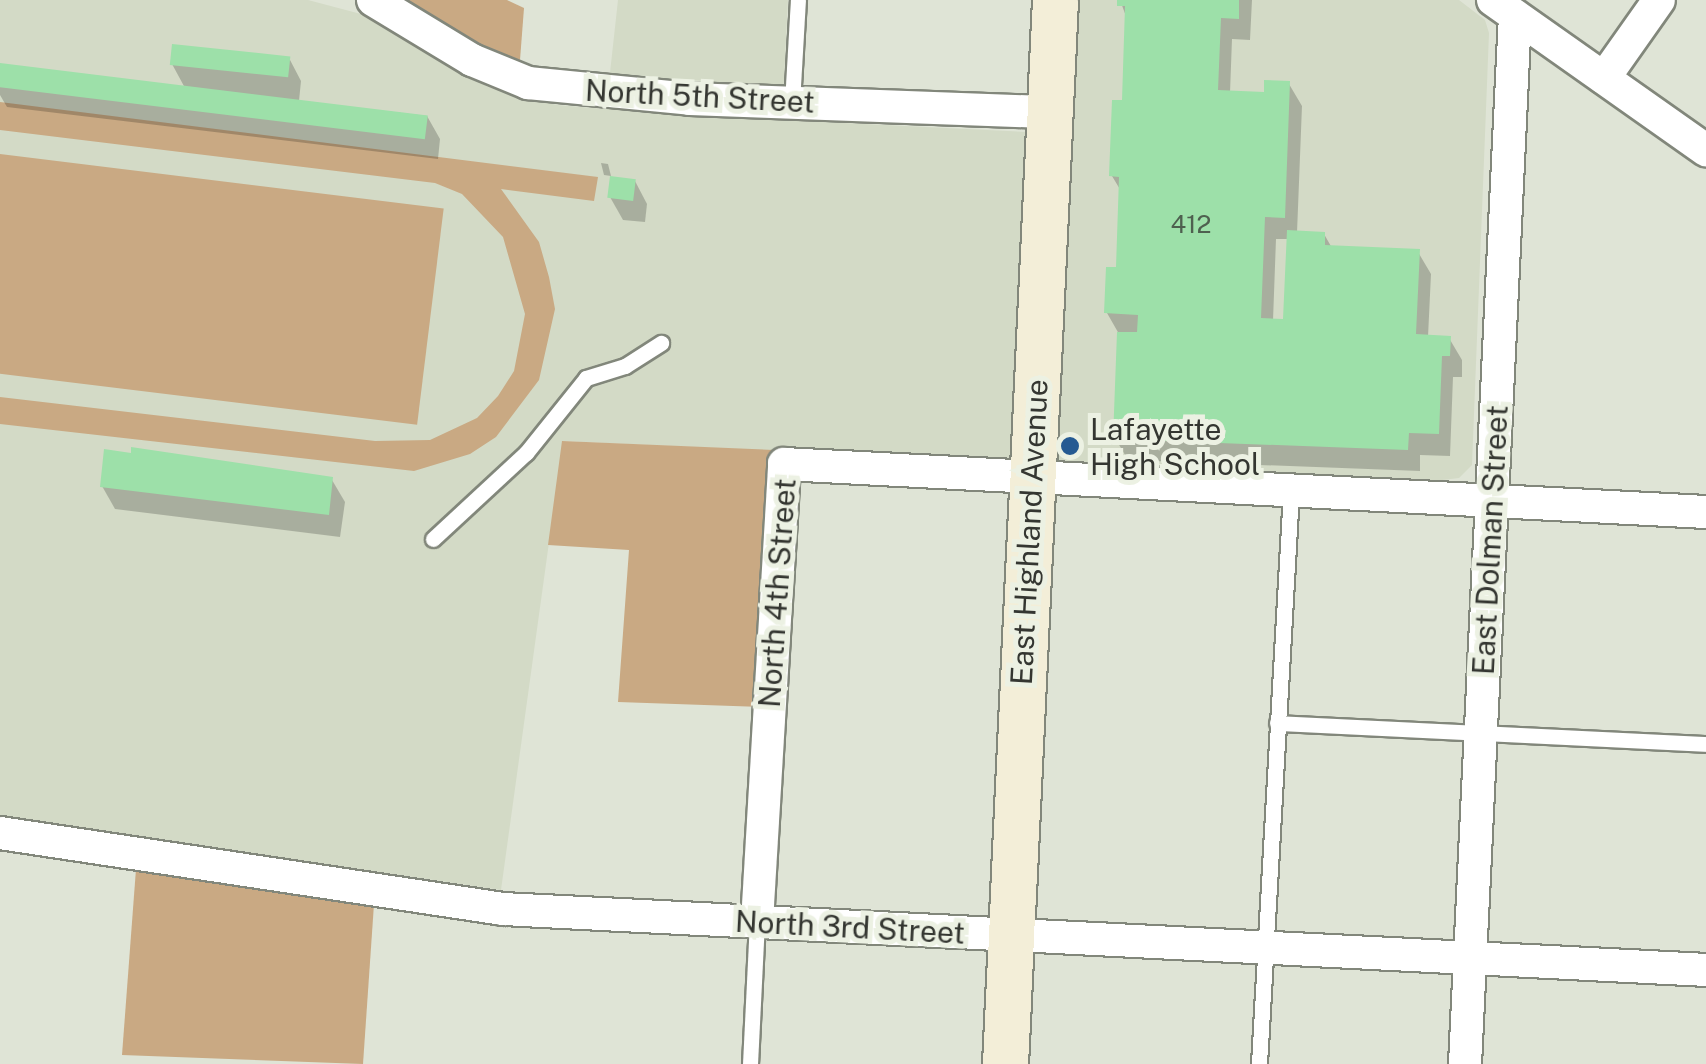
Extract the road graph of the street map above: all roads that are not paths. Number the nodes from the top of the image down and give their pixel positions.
1 (372, 0) edge
2 (798, 0) edge
3 (1054, 0) edge
4 (1659, 0) edge
5 (1504, 8) edge
6 (1604, 78) junction
7 (792, 103) junction
8 (1049, 112) junction
9 (1706, 150) edge
10 (662, 343) dead end
11 (1032, 478) junction
12 (1290, 491) junction
13 (1492, 503) junction
14 (1706, 512) edge
15 (433, 539) dead end
16 (1277, 724) junction
17 (1481, 732) junction
18 (1706, 744) edge
19 (0, 832) edge
20 (757, 922) junction
21 (1011, 936) junction
22 (1264, 950) junction
23 (1471, 960) junction
24 (1706, 970) edge
25 (750, 1064) edge
26 (1005, 1064) edge
27 (1259, 1064) edge
28 (1465, 1064) edge

1 - 7 street, North 5th Street
2 - 7 lane
3 - 8 street, East Highland Avenue
4 - 6 street
5 - 6 street
5 - 13 street, East Dolman Street
6 - 9 street
7 - 8 street, North 5th Street
8 - 11 street, East Highland Avenue
10 - 15 lane
11 - 12 street, North 4th Street
11 - 20 street, North 4th Street
11 - 21 street, East Highland Avenue
12 - 13 street, North 4th Street
12 - 16 lane
13 - 14 street, North 4th Street
13 - 17 street, East Dolman Street
16 - 17 lane
16 - 22 lane
17 - 18 lane
17 - 23 street, East Dolman Street
19 - 20 street, North 3rd Street
20 - 21 street, North 3rd Street
20 - 25 lane
21 - 22 street, North 3rd Street
21 - 26 street, East Highland Avenue
22 - 23 street, North 3rd Street
22 - 27 lane
23 - 24 street, North 3rd Street
23 - 28 street, East Dolman Street

